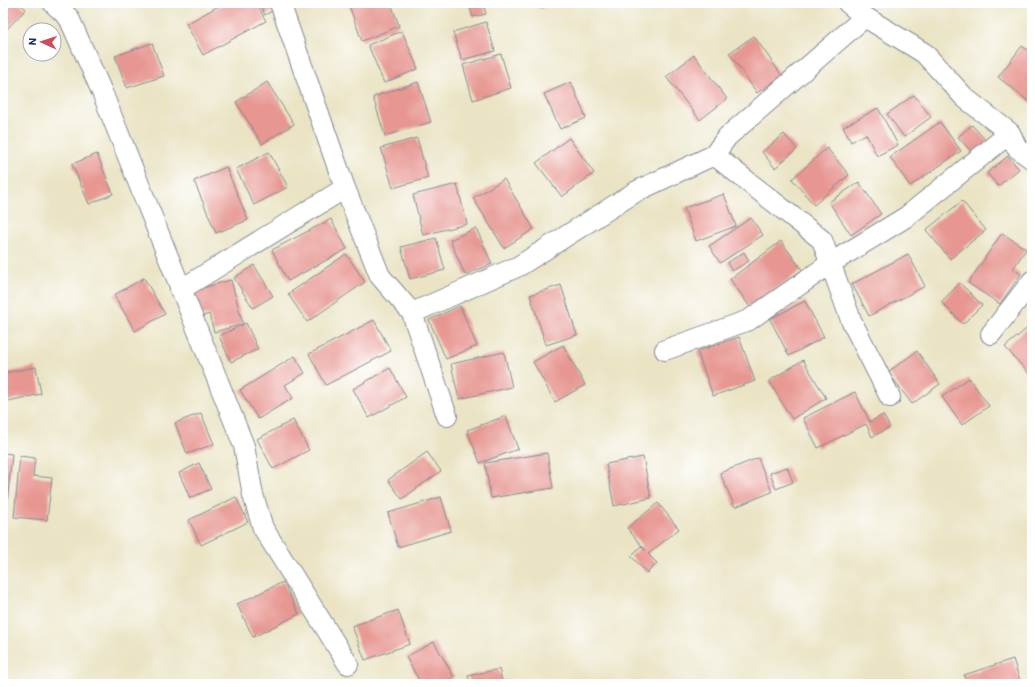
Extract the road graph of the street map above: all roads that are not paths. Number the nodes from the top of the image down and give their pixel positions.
1 (53, 3) edge
2 (280, 3) edge
3 (848, 3) edge
4 (864, 17) junction
5 (1010, 133) junction
6 (714, 155) junction
7 (1032, 159) edge
8 (345, 188) junction
9 (831, 264) junction
10 (1032, 281) edge
11 (180, 290) junction
12 (412, 313) junction
13 (991, 334) dead end
14 (665, 350) dead end
15 (890, 397) dead end
16 (447, 416) dead end
17 (348, 664) dead end

1 - 11 street
2 - 8 street
3 - 4 street
4 - 5 street
4 - 6 street
5 - 7 street
5 - 9 street
6 - 9 street
6 - 12 street
8 - 11 street
8 - 12 street
9 - 14 street
9 - 15 street
10 - 13 street
11 - 17 street
12 - 16 street

